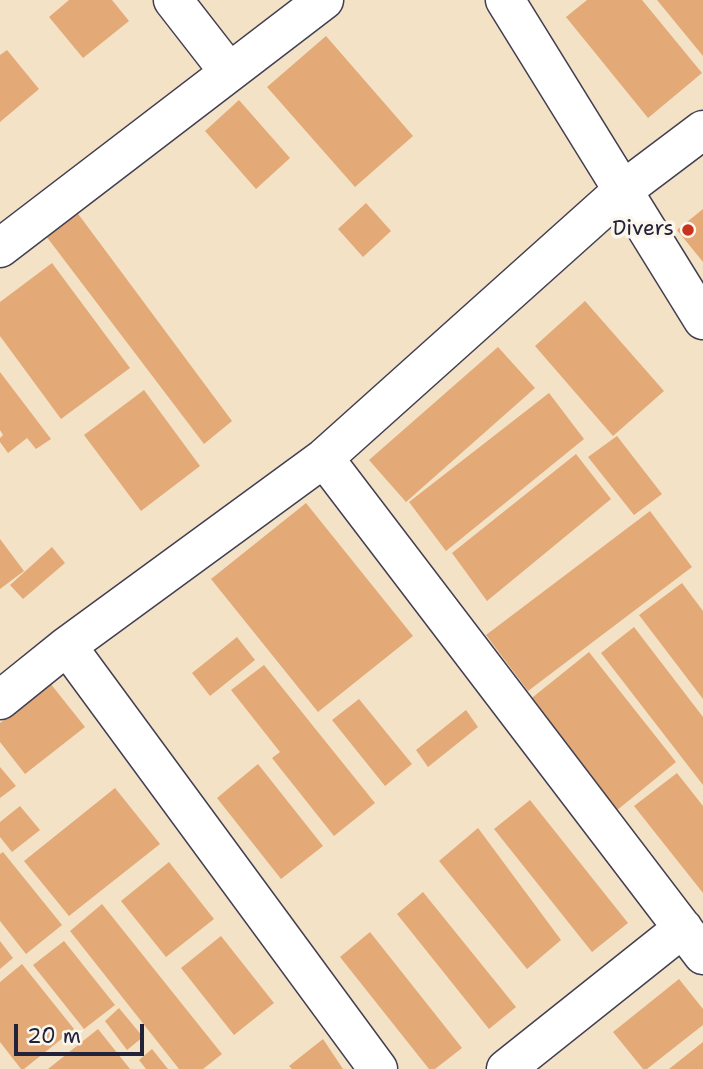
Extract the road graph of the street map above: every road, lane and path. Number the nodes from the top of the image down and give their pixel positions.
1 (173, 0) edge
2 (324, 0) edge
3 (505, 0) edge
4 (229, 72) junction
5 (703, 130) edge
6 (622, 191) junction
7 (0, 248) edge
8 (703, 320) edge
9 (324, 458) junction
10 (67, 646) junction
11 (0, 700) edge
12 (693, 941) edge
13 (378, 1069) edge
14 (506, 1069) edge

1 - 4 street
2 - 4 street
3 - 6 street
4 - 7 street
5 - 6 street
6 - 8 street
6 - 9 street
9 - 10 street
9 - 12 street
10 - 11 street
10 - 13 street
12 - 14 street

